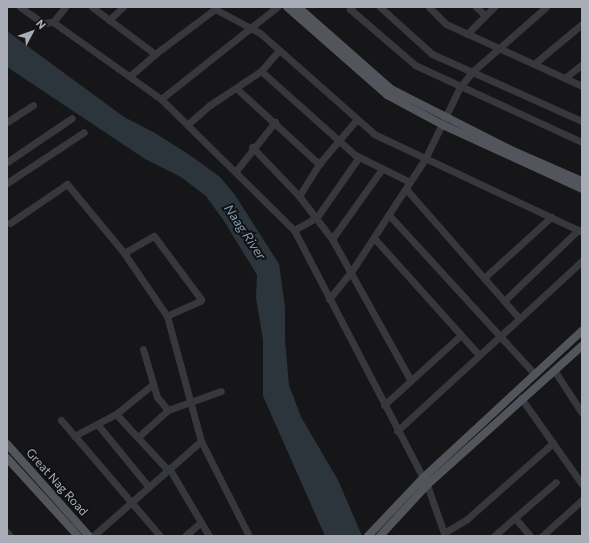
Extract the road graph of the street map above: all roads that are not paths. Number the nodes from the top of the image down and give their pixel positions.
1 (20, 7) edge
2 (65, 7) edge
3 (92, 7) edge
4 (123, 7) edge
5 (277, 7) edge
6 (287, 7) edge
7 (298, 7) edge
8 (352, 7) edge
9 (380, 7) edge
10 (429, 7) edge
11 (476, 7) edge
12 (494, 7) edge
13 (546, 7) edge
14 (213, 8) edge
15 (485, 15) junction
16 (109, 20) junction
17 (53, 22) junction
18 (582, 24) edge
19 (250, 29) junction
20 (467, 34) junction
21 (500, 49) junction
22 (279, 50) junction
23 (155, 54) junction
24 (534, 64) junction
25 (582, 64) edge
26 (262, 71) junction
27 (472, 72) junction
28 (130, 76) junction
29 (565, 78) junction
30 (582, 86) edge
31 (460, 87) junction
32 (236, 88) junction
33 (161, 99) junction
34 (33, 105) dead end
35 (72, 118) dead end
36 (357, 119) junction
37 (582, 121) edge
38 (7, 122) edge
39 (275, 122) junction
40 (445, 122) junction
41 (188, 124) junction
42 (84, 132) dead end
43 (339, 140) junction
44 (582, 142) edge
45 (252, 148) junction
46 (359, 157) junction
47 (425, 160) junction
48 (7, 162) edge
49 (319, 164) junction
50 (382, 169) junction
51 (236, 170) junction
52 (582, 181) edge
53 (7, 183) edge
54 (408, 186) junction
55 (582, 189) edge
56 (299, 196) junction
57 (389, 215) junction
58 (317, 217) junction
59 (551, 217) junction
60 (10, 223) dead end
61 (294, 230) junction
62 (580, 231) edge
63 (374, 238) junction
64 (332, 239) junction
65 (124, 253) junction
66 (582, 261) edge
67 (351, 272) junction
68 (484, 278) junction
69 (329, 299) junction
70 (504, 301) junction
71 (167, 316) junction
72 (519, 318) junction
73 (582, 331) edge
74 (461, 335) junction
75 (499, 336) junction
76 (581, 348) edge
77 (143, 349) dead end
78 (479, 355) junction
79 (547, 361) junction
80 (554, 370) junction
81 (534, 373) junction
82 (411, 381) junction
83 (542, 381) junction
84 (152, 385) junction
85 (221, 391) dead end
86 (521, 398) junction
87 (191, 401) junction
88 (384, 406) junction
89 (168, 410) junction
90 (582, 413) edge
91 (116, 414) junction
92 (61, 420) dead end
93 (98, 425) junction
94 (397, 431) junction
95 (74, 436) junction
96 (138, 437) junction
97 (201, 441) junction
98 (553, 443) junction
99 (7, 444) edge
100 (7, 458) edge
101 (168, 468) junction
102 (425, 481) junction
103 (556, 482) dead end
104 (582, 484) edge
105 (148, 486) junction
106 (582, 500) edge
107 (130, 502) junction
108 (514, 518) junction
109 (200, 522) junction
110 (7, 532) edge
111 (444, 535) edge
112 (10, 536) edge
113 (78, 536) edge
114 (89, 536) edge
115 (93, 536) edge
116 (160, 536) edge
117 (185, 536) edge
118 (209, 536) edge
119 (249, 536) edge
120 (368, 536) edge
121 (380, 536) edge
122 (494, 536) edge
123 (530, 536) edge
124 (542, 536) edge

1 - 17 street
2 - 17 street
3 - 16 street
4 - 16 street
5 - 19 street
6 - 40 main road
7 - 40 main road
8 - 31 street
9 - 27 street
10 - 20 street
11 - 15 street
12 - 15 street
13 - 21 street
14 - 19 street
14 - 23 street
15 - 20 street
16 - 23 street
17 - 28 street
18 - 24 street
19 - 22 street
19 - 33 street
20 - 21 street
21 - 24 street
21 - 27 street
22 - 26 street
22 - 36 street
23 - 28 street
24 - 29 street
25 - 29 street
26 - 32 street
26 - 43 street
27 - 31 street
27 - 37 street
28 - 33 street
29 - 30 street
31 - 40 street
31 - 44 street
32 - 39 street
32 - 41 street
33 - 41 street
34 - 38 street
35 - 48 street
36 - 43 street
36 - 47 street
39 - 45 street
39 - 49 street
40 - 47 street
40 - 52 main road
40 - 55 main road
41 - 51 street
42 - 53 street
43 - 46 street
43 - 49 street
45 - 51 street
45 - 56 street
46 - 50 street
46 - 58 street
47 - 54 street
47 - 59 street
49 - 56 street
50 - 54 street
50 - 64 street
51 - 61 street
54 - 57 street
54 - 68 street
56 - 58 street
57 - 63 street
57 - 75 street
58 - 61 street
58 - 64 street
59 - 62 street
59 - 68 street
60 - 65 street
61 - 69 street
62 - 70 street
63 - 67 street
63 - 74 street
64 - 67 street
65 - 71 street
65 - 71 street
66 - 72 street
67 - 69 street
67 - 82 street
68 - 70 street
69 - 88 street
70 - 72 street
71 - 87 street
72 - 75 street
73 - 79 main road
74 - 78 street
74 - 82 street
75 - 78 street
75 - 81 street
76 - 80 main road
77 - 84 street
78 - 94 street
79 - 80 main road
79 - 81 main road
80 - 83 main road
80 - 90 street
81 - 83 main road
81 - 102 main road
82 - 88 street
83 - 86 main road
84 - 89 street
84 - 91 street
85 - 87 street
86 - 98 street
86 - 102 main road
87 - 89 street
87 - 97 street
88 - 94 street
89 - 96 street
91 - 93 street
91 - 96 street
92 - 95 street
93 - 95 street
93 - 105 street
94 - 102 street
95 - 107 street
96 - 101 street
97 - 101 street
97 - 119 street
98 - 104 street
98 - 111 street
99 - 114 main road, Great Nag Road
100 - 113 main road, Great Nag Road
101 - 105 street
101 - 109 street
102 - 111 street
102 - 120 main road
102 - 121 main road
103 - 108 street
105 - 107 street
106 - 124 street
107 - 115 street
107 - 116 street
108 - 122 street
108 - 123 street
109 - 117 street
109 - 118 street
110 - 112 street

